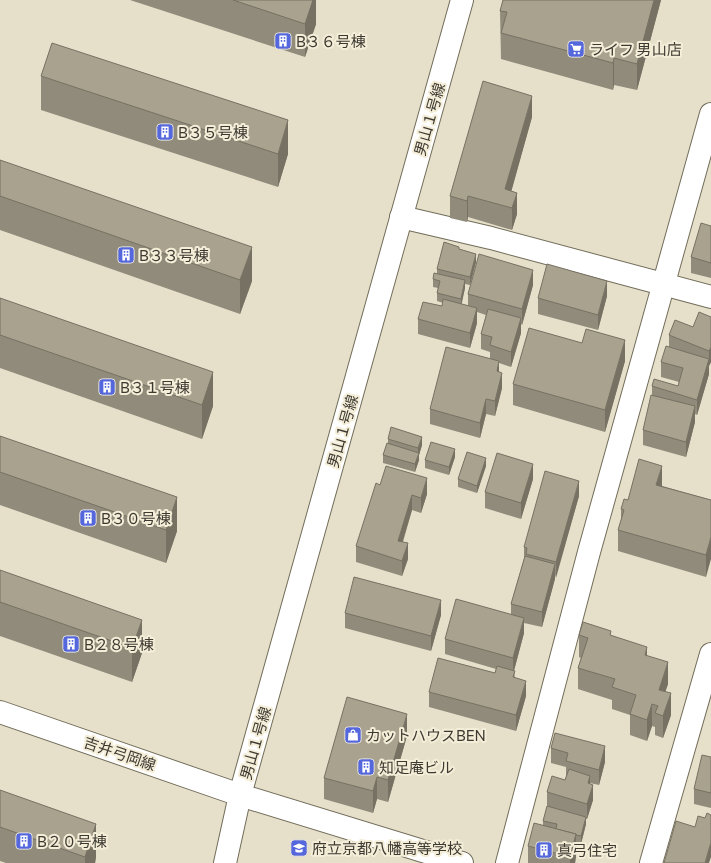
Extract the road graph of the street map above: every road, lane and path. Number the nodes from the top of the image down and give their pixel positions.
1 (462, 0) edge
2 (711, 114) edge
3 (401, 217) junction
4 (664, 284) junction
5 (711, 297) edge
6 (711, 654) edge
7 (0, 712) edge
8 (240, 795) junction
9 (225, 863) edge
10 (462, 863) edge
11 (507, 863) edge
12 (651, 863) edge

1 - 3 street, 男山１号線
2 - 4 street
3 - 4 street
3 - 8 street, 男山１号線
4 - 5 street
4 - 11 street
6 - 12 street
7 - 8 street, 吉井弓岡線
8 - 9 street, 男山１号線
8 - 10 street, 吉井弓岡線

